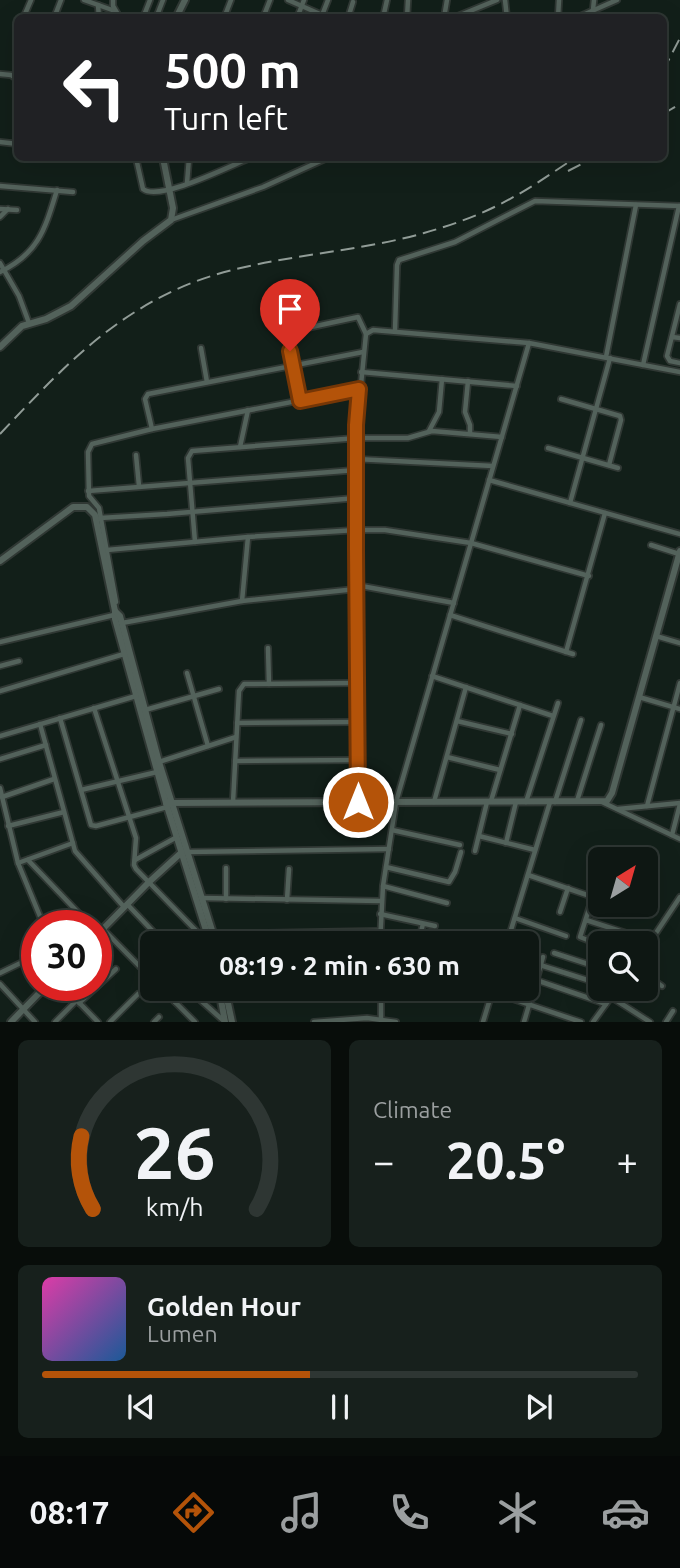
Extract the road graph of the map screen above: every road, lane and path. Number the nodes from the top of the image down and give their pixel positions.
1 (31, 0) edge
2 (84, 0) edge
3 (113, 0) edge
4 (288, 0) edge
5 (304, 0) edge
6 (497, 0) edge
7 (594, 0) edge
8 (617, 0) edge
9 (483, 3) edge
10 (98, 5) junction
11 (302, 6) junction
12 (115, 10) junction
13 (593, 10) junction
14 (25, 14) dead end
15 (99, 14) edge
16 (118, 14) edge
17 (299, 14) edge
18 (318, 14) edge
19 (469, 14) edge
20 (584, 14) edge
21 (137, 161) edge
22 (164, 161) edge
23 (189, 161) edge
24 (242, 161) edge
25 (320, 161) edge
26 (187, 183) junction
27 (0, 186) edge
28 (57, 190) junction
29 (170, 190) junction
30 (73, 192) dead end
31 (636, 205) junction
32 (679, 206) edge
33 (0, 209) edge
34 (8, 209) junction
35 (17, 210) dead end
36 (0, 217) edge
37 (171, 220) junction
38 (0, 263) edge
39 (2, 271) edge
40 (680, 304) edge
41 (679, 311) edge
42 (29, 323) junction
43 (395, 331) junction
44 (366, 334) junction
45 (672, 337) junction
46 (680, 338) edge
47 (529, 343) junction
48 (0, 347) edge
49 (201, 348) dead end
50 (363, 352) junction
51 (608, 358) junction
52 (680, 363) edge
53 (293, 365) junction
54 (643, 365) junction
55 (361, 372) junction
56 (680, 372) edge
57 (442, 379) junction
58 (468, 381) junction
59 (207, 382) junction
60 (517, 386) junction
61 (359, 389) junction
62 (561, 399) dead end
63 (300, 401) junction
64 (597, 408) junction
65 (248, 410) junction
66 (152, 429) junction
67 (429, 432) junction
68 (470, 434) junction
69 (502, 437) junction
70 (356, 438) junction
71 (240, 447) junction
72 (548, 449) dead end
73 (136, 455) dead end
74 (583, 458) junction
75 (356, 459) junction
76 (609, 465) junction
77 (493, 466) junction
78 (618, 468) dead end
79 (356, 470) junction
80 (489, 480) junction
81 (191, 482) junction
82 (139, 486) junction
83 (88, 491) junction
84 (356, 498) junction
85 (570, 503) junction
86 (193, 512) junction
87 (605, 513) junction
88 (98, 516) junction
89 (356, 530) junction
90 (680, 534) edge
91 (248, 537) junction
92 (195, 542) junction
93 (471, 543) junction
94 (651, 545) dead end
95 (107, 550) junction
96 (680, 552) edge
97 (0, 561) edge
98 (589, 576) junction
99 (356, 587) junction
100 (242, 601) junction
101 (454, 603) junction
102 (116, 613) junction
103 (450, 615) junction
104 (122, 623) junction
105 (656, 636) junction
106 (0, 642) edge
107 (680, 643) edge
108 (268, 648) dead end
109 (566, 652) junction
110 (124, 654) junction
111 (573, 654) dead end
112 (19, 661) dead end
113 (0, 666) edge
114 (187, 673) dead end
115 (432, 676) junction
116 (357, 683) junction
117 (680, 683) edge
118 (268, 684) junction
119 (466, 687) junction
120 (219, 689) dead end
121 (0, 691) edge
122 (136, 696) junction
123 (194, 696) junction
124 (639, 697) junction
125 (558, 702) dead end
126 (520, 705) junction
127 (673, 707) junction
128 (93, 708) junction
129 (680, 709) edge
130 (145, 710) junction
131 (553, 716) junction
132 (60, 718) junction
133 (581, 720) dead end
134 (457, 721) junction
135 (357, 722) junction
136 (237, 723) junction
137 (40, 724) junction
138 (601, 725) dead end
139 (512, 734) junction
140 (0, 736) edge
141 (236, 737) junction
142 (46, 745) junction
143 (208, 746) junction
144 (447, 757) junction
145 (0, 759) edge
146 (358, 760) junction
147 (235, 761) junction
148 (159, 762) junction
149 (501, 770) junction
150 (157, 772) junction
151 (55, 779) junction
152 (116, 782) junction
153 (0, 788) edge
154 (81, 790) junction
155 (2, 797) junction
156 (233, 802) junction
157 (358, 802) junction
158 (396, 802) junction
159 (434, 802) junction
160 (489, 802) junction
161 (516, 802) junction
162 (526, 802) junction
163 (553, 802) junction
164 (577, 802) junction
165 (601, 802) junction
166 (168, 804) junction
167 (680, 804) edge
168 (647, 806) junction
169 (617, 809) junction
170 (64, 812) junction
171 (128, 817) junction
172 (8, 826) junction
173 (392, 830) junction
174 (672, 835) junction
175 (479, 836) junction
176 (177, 837) junction
177 (680, 839) edge
178 (72, 843) junction
179 (506, 843) junction
180 (460, 845) dead end
181 (389, 849) junction
182 (535, 850) junction
183 (475, 851) dead end
184 (185, 852) junction
185 (461, 852) dead end
186 (28, 860) junction
187 (135, 860) junction
188 (18, 863) junction
189 (386, 866) junction
190 (226, 868) dead end
191 (289, 869) dead end
192 (528, 875) junction
193 (149, 881) junction
194 (383, 886) junction
195 (568, 888) junction
196 (588, 895) edge
197 (680, 897) edge
198 (202, 898) junction
199 (226, 899) junction
200 (287, 900) junction
201 (381, 901) junction
202 (446, 903) dead end
203 (125, 906) junction
204 (37, 910) edge
205 (76, 910) edge
206 (560, 912) dead end
207 (588, 913) edge
208 (380, 914) junction
209 (515, 918) junction
210 (112, 919) edge
211 (586, 920) junction
212 (423, 924) junction
213 (435, 926) dead end
214 (151, 931) edge
215 (196, 931) edge
216 (204, 931) edge
217 (212, 931) edge
218 (380, 931) edge
219 (421, 931) edge
220 (511, 931) edge
221 (620, 931) edge
222 (658, 931) edge
223 (566, 936) dead end
224 (588, 940) edge
225 (112, 944) edge
226 (554, 953) dead end
227 (542, 957) dead end
228 (21, 963) edge
229 (588, 964) edge
230 (540, 965) junction
231 (539, 968) edge
232 (116, 969) dead end
233 (140, 969) edge
234 (0, 973) edge
235 (539, 980) edge
236 (588, 980) edge
237 (658, 983) edge
238 (0, 984) edge
239 (662, 986) dead end
240 (138, 994) dead end
241 (32, 1001) edge
242 (202, 1001) edge
243 (221, 1001) edge
244 (228, 1001) edge
245 (381, 1001) edge
246 (490, 1001) edge
247 (521, 1001) edge
248 (530, 1001) edge
249 (617, 1001) edge
250 (78, 1002) junction
251 (175, 1002) edge
252 (606, 1003) joint
253 (529, 1004) junction
254 (23, 1010) junction
255 (673, 1011) dead end
256 (159, 1017) dead end
257 (381, 1018) junction
258 (333, 1021) edge
259 (11, 1022) edge
260 (35, 1022) edge
261 (55, 1022) edge
262 (98, 1022) edge
263 (110, 1022) edge
264 (154, 1022) edge
265 (195, 1022) edge
266 (225, 1022) edge
267 (232, 1022) edge
268 (314, 1022) edge
269 (396, 1022) edge
270 (483, 1022) edge
271 (524, 1022) edge
272 (581, 1022) edge
273 (593, 1022) edge
274 (650, 1022) edge
275 (666, 1022) edge

1 - 14 street
2 - 10 street
3 - 12 street
4 - 11 street
5 - 11 street
6 - 9 street
7 - 13 street
8 - 13 street
9 - 19 street
10 - 12 street
10 - 15 street
11 - 17 street
11 - 18 street
12 - 16 street
13 - 20 street
21 - 29 street
22 - 29 main road
23 - 26 street
24 - 26 street
25 - 37 street
26 - 29 street
27 - 28 street
28 - 30 street
28 - 39 street
29 - 37 main road
31 - 32 street
31 - 43 street
31 - 51 street
32 - 54 street
33 - 34 street
34 - 35 street
34 - 36 street
37 - 42 main road
38 - 39 street
39 - 42 street
40 - 41 street
41 - 45 street
42 - 48 main road
43 - 44 street
43 - 47 street
44 - 50 street
44 - 53 street
45 - 46 street
45 - 52 street
47 - 51 street
47 - 60 street
49 - 59 street
50 - 53 street
50 - 55 street
51 - 54 street
51 - 64 street
53 - 59 street
53 - 63 street
54 - 56 street
55 - 57 street
55 - 61 street
57 - 58 street
57 - 67 street
58 - 60 street
58 - 68 street
59 - 66 street
60 - 69 street
61 - 63 street
61 - 70 street
62 - 64 street
63 - 65 street
64 - 74 street
64 - 76 street
65 - 66 street
65 - 71 street
66 - 83 street
67 - 68 street
67 - 70 street
68 - 69 street
69 - 77 street
70 - 71 street
70 - 75 street
71 - 81 street
72 - 74 street
73 - 82 street
74 - 76 street
74 - 85 street
75 - 77 street
75 - 79 street
76 - 78 street
77 - 80 street
79 - 81 street
79 - 84 street
80 - 85 street
80 - 93 street
81 - 82 street
81 - 86 street
82 - 83 street
83 - 88 street
84 - 86 street
84 - 89 street
85 - 87 street
86 - 88 street
86 - 92 street
87 - 90 street
87 - 98 street
88 - 95 street
88 - 97 main road
88 - 102 main road
89 - 91 street
89 - 93 street
89 - 99 street
91 - 92 street
91 - 100 street
92 - 95 street
93 - 98 street
93 - 101 street
94 - 96 street
95 - 102 street
96 - 105 main road
98 - 109 street
99 - 100 street
99 - 101 street
99 - 116 street
100 - 104 street
101 - 103 street
102 - 104 main road
102 - 106 street
102 - 110 main road
103 - 109 street
103 - 115 street
104 - 130 main road
105 - 107 street
105 - 124 main road
108 - 118 street
109 - 111 street
110 - 121 street
110 - 122 main road
112 - 113 street
114 - 123 street
115 - 119 street
115 - 158 street
116 - 118 street
116 - 135 street
117 - 127 street
118 - 136 street
119 - 126 street
119 - 134 street
120 - 123 street
122 - 128 street
122 - 150 main road
123 - 130 street
123 - 143 street
124 - 127 street
124 - 165 main road
125 - 131 street
126 - 131 street
126 - 139 street
127 - 129 street
127 - 168 street
128 - 132 street
128 - 152 street
130 - 148 main road
131 - 162 street
132 - 137 street
132 - 154 street
133 - 163 street
134 - 139 street
134 - 144 street
135 - 136 street
135 - 146 street
136 - 141 street
137 - 140 street
137 - 142 street
138 - 164 street
139 - 149 street
141 - 143 street
141 - 147 street
142 - 145 street
142 - 151 street
143 - 148 street
144 - 149 street
144 - 159 street
146 - 147 street
146 - 157 street
147 - 156 street
148 - 166 main road
149 - 160 street
150 - 152 street
150 - 166 main road
151 - 155 street
151 - 170 street
152 - 154 street
152 - 171 street
153 - 155 street
154 - 171 street
155 - 172 street
156 - 157 main road
156 - 166 main road
157 - 158 main road
158 - 159 main road
158 - 173 street
159 - 160 main road
160 - 161 main road
160 - 175 street
161 - 162 main road
161 - 179 street
162 - 163 main road
163 - 164 main road
163 - 182 street
164 - 165 main road
165 - 169 street
166 - 171 street
166 - 176 main road
166 - 184 main road
167 - 168 street
167 - 174 street
168 - 169 street
169 - 174 street
170 - 172 street
170 - 178 street
171 - 187 street
172 - 188 street
173 - 180 street
173 - 181 street
174 - 177 street
175 - 179 street
175 - 183 street
176 - 184 main road
176 - 187 street
178 - 186 street
178 - 203 street
179 - 182 street
181 - 184 street
181 - 189 street
182 - 192 street
184 - 193 main road
184 - 198 main road
184 - 216 main road
185 - 189 street
186 - 188 street
186 - 205 street
187 - 193 street
188 - 204 street
189 - 194 street
190 - 199 street
191 - 200 street
192 - 195 street
192 - 209 street
193 - 203 main road
193 - 215 street
194 - 201 street
194 - 202 street
195 - 196 street
195 - 206 street
197 - 222 street
198 - 199 street
198 - 217 main road
199 - 200 street
200 - 201 street
201 - 208 street
203 - 210 main road
203 - 214 street
207 - 211 street
208 - 212 street
208 - 218 street
209 - 220 street
209 - 223 street
211 - 221 street
211 - 224 street
212 - 213 street
212 - 219 street
225 - 233 street
226 - 229 street
227 - 230 street
228 - 234 street
230 - 231 street
230 - 236 street
232 - 250 street
235 - 252 street
237 - 239 street
238 - 254 street
240 - 263 street
241 - 254 main road
242 - 266 street
243 - 266 main road
244 - 267 main road
245 - 257 street
246 - 270 street
247 - 253 street
248 - 253 street
249 - 274 street
250 - 261 street
250 - 262 street
251 - 265 street
252 - 273 street
253 - 271 street
253 - 272 street
254 - 259 main road
254 - 260 street
255 - 275 street
256 - 264 street
257 - 258 street
257 - 269 street
258 - 268 street

